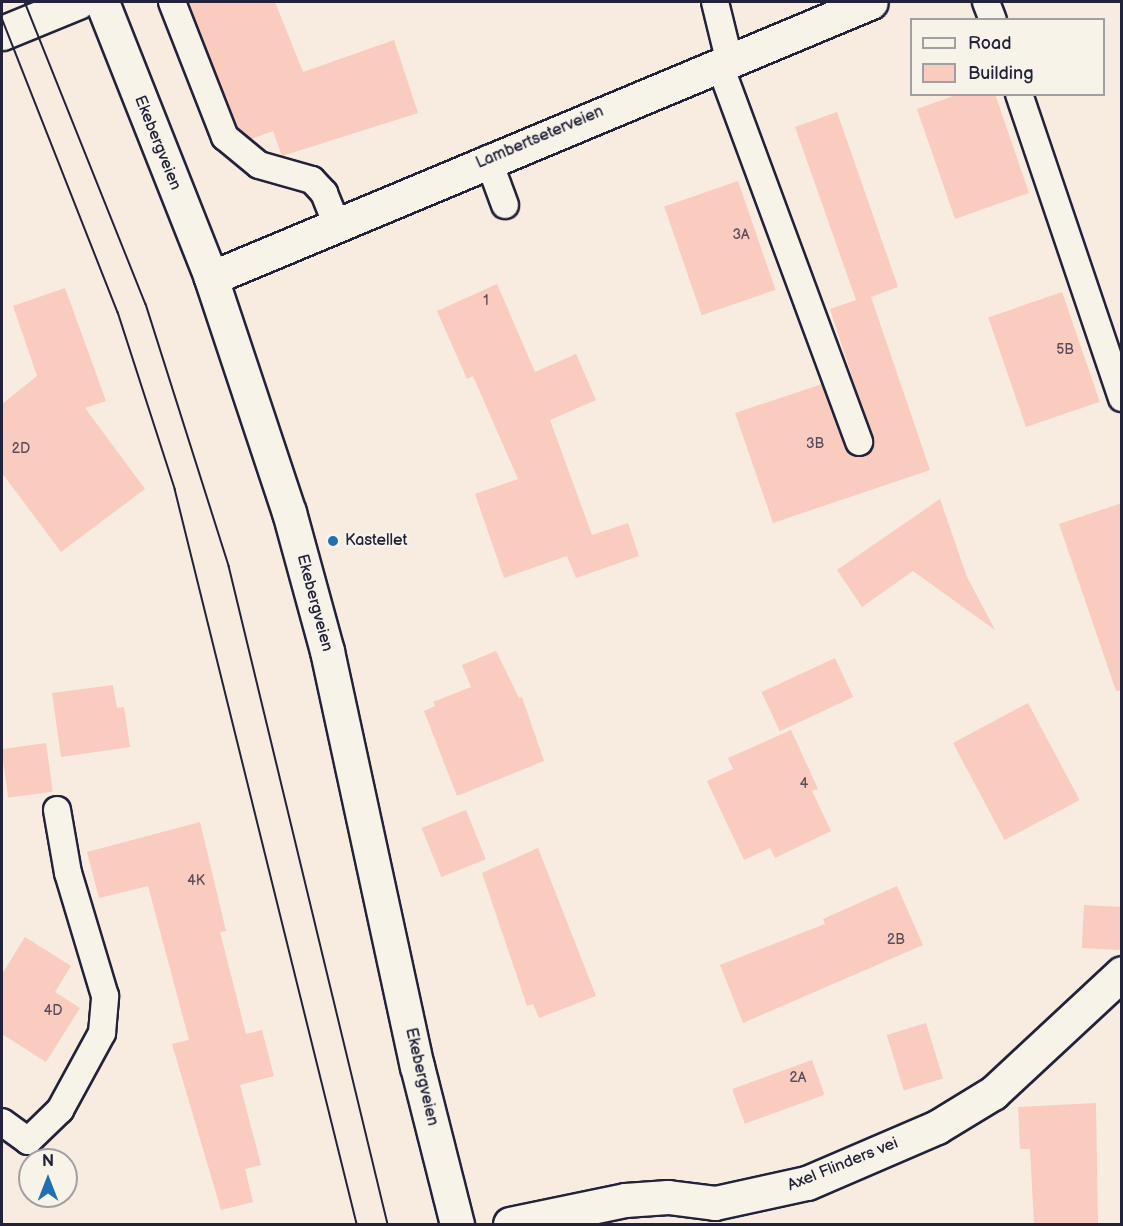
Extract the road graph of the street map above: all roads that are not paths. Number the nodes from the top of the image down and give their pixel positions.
1 (78, 2) edge
2 (102, 2) edge
3 (172, 2) edge
4 (715, 2) edge
5 (871, 2) edge
6 (986, 2) edge
7 (992, 18) edge
8 (2, 33) edge
9 (724, 61) junction
10 (1020, 96) edge
11 (488, 159) junction
12 (505, 205) dead end
13 (337, 225) junction
14 (211, 278) junction
15 (1122, 398) edge
16 (859, 442) dead end
17 (57, 810) dead end
18 (1122, 973) edge
19 (2, 1122) edge
20 (457, 1224) edge
21 (510, 1224) edge

1 - 8 main road
2 - 14 main road, Ekebergveien
3 - 13 lane
4 - 9 lane
5 - 9 main road, Lambertseterveien
6 - 7 lane
9 - 11 main road, Lambertseterveien
9 - 16 lane
10 - 15 lane
11 - 12 lane
11 - 13 main road, Lambertseterveien
13 - 14 main road, Lambertseterveien
14 - 20 main road, Ekebergveien
17 - 19 lane
18 - 21 main road, Axel Flinders vei

